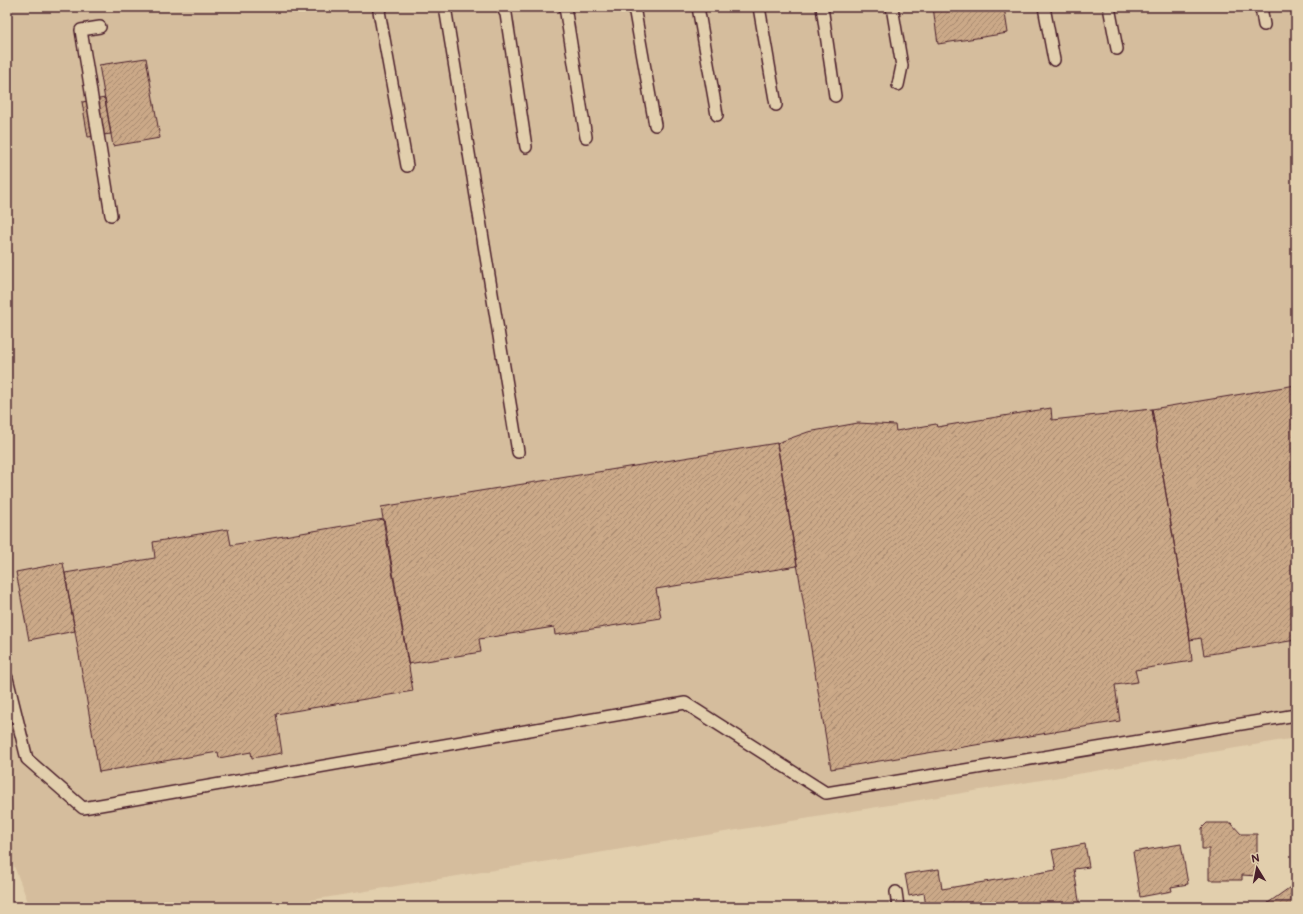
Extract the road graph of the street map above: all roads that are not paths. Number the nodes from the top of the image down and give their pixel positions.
1 (381, 7) edge
2 (445, 7) edge
3 (502, 7) edge
4 (565, 7) edge
5 (634, 7) edge
6 (698, 7) edge
7 (759, 7) edge
8 (822, 7) edge
9 (892, 7) edge
10 (1044, 7) edge
11 (1109, 7) edge
12 (1261, 7) edge
13 (1264, 25) dead end
14 (100, 27) dead end
15 (1117, 49) dead end
16 (1054, 60) dead end
17 (898, 85) dead end
18 (835, 96) dead end
19 (776, 106) dead end
20 (717, 115) dead end
21 (655, 125) dead end
22 (586, 137) dead end
23 (526, 147) dead end
24 (407, 166) dead end
25 (111, 215) dead end
26 (518, 452) dead end
27 (7, 678) edge
28 (1296, 714) edge
29 (896, 892) dead end
30 (898, 907) edge

1 - 24 lane
2 - 26 lane
3 - 23 lane
4 - 22 lane
5 - 21 lane
6 - 20 lane
7 - 19 lane
8 - 18 lane
9 - 17 lane
10 - 16 lane
11 - 15 lane
12 - 13 lane
14 - 25 lane
27 - 28 lane
29 - 30 lane

